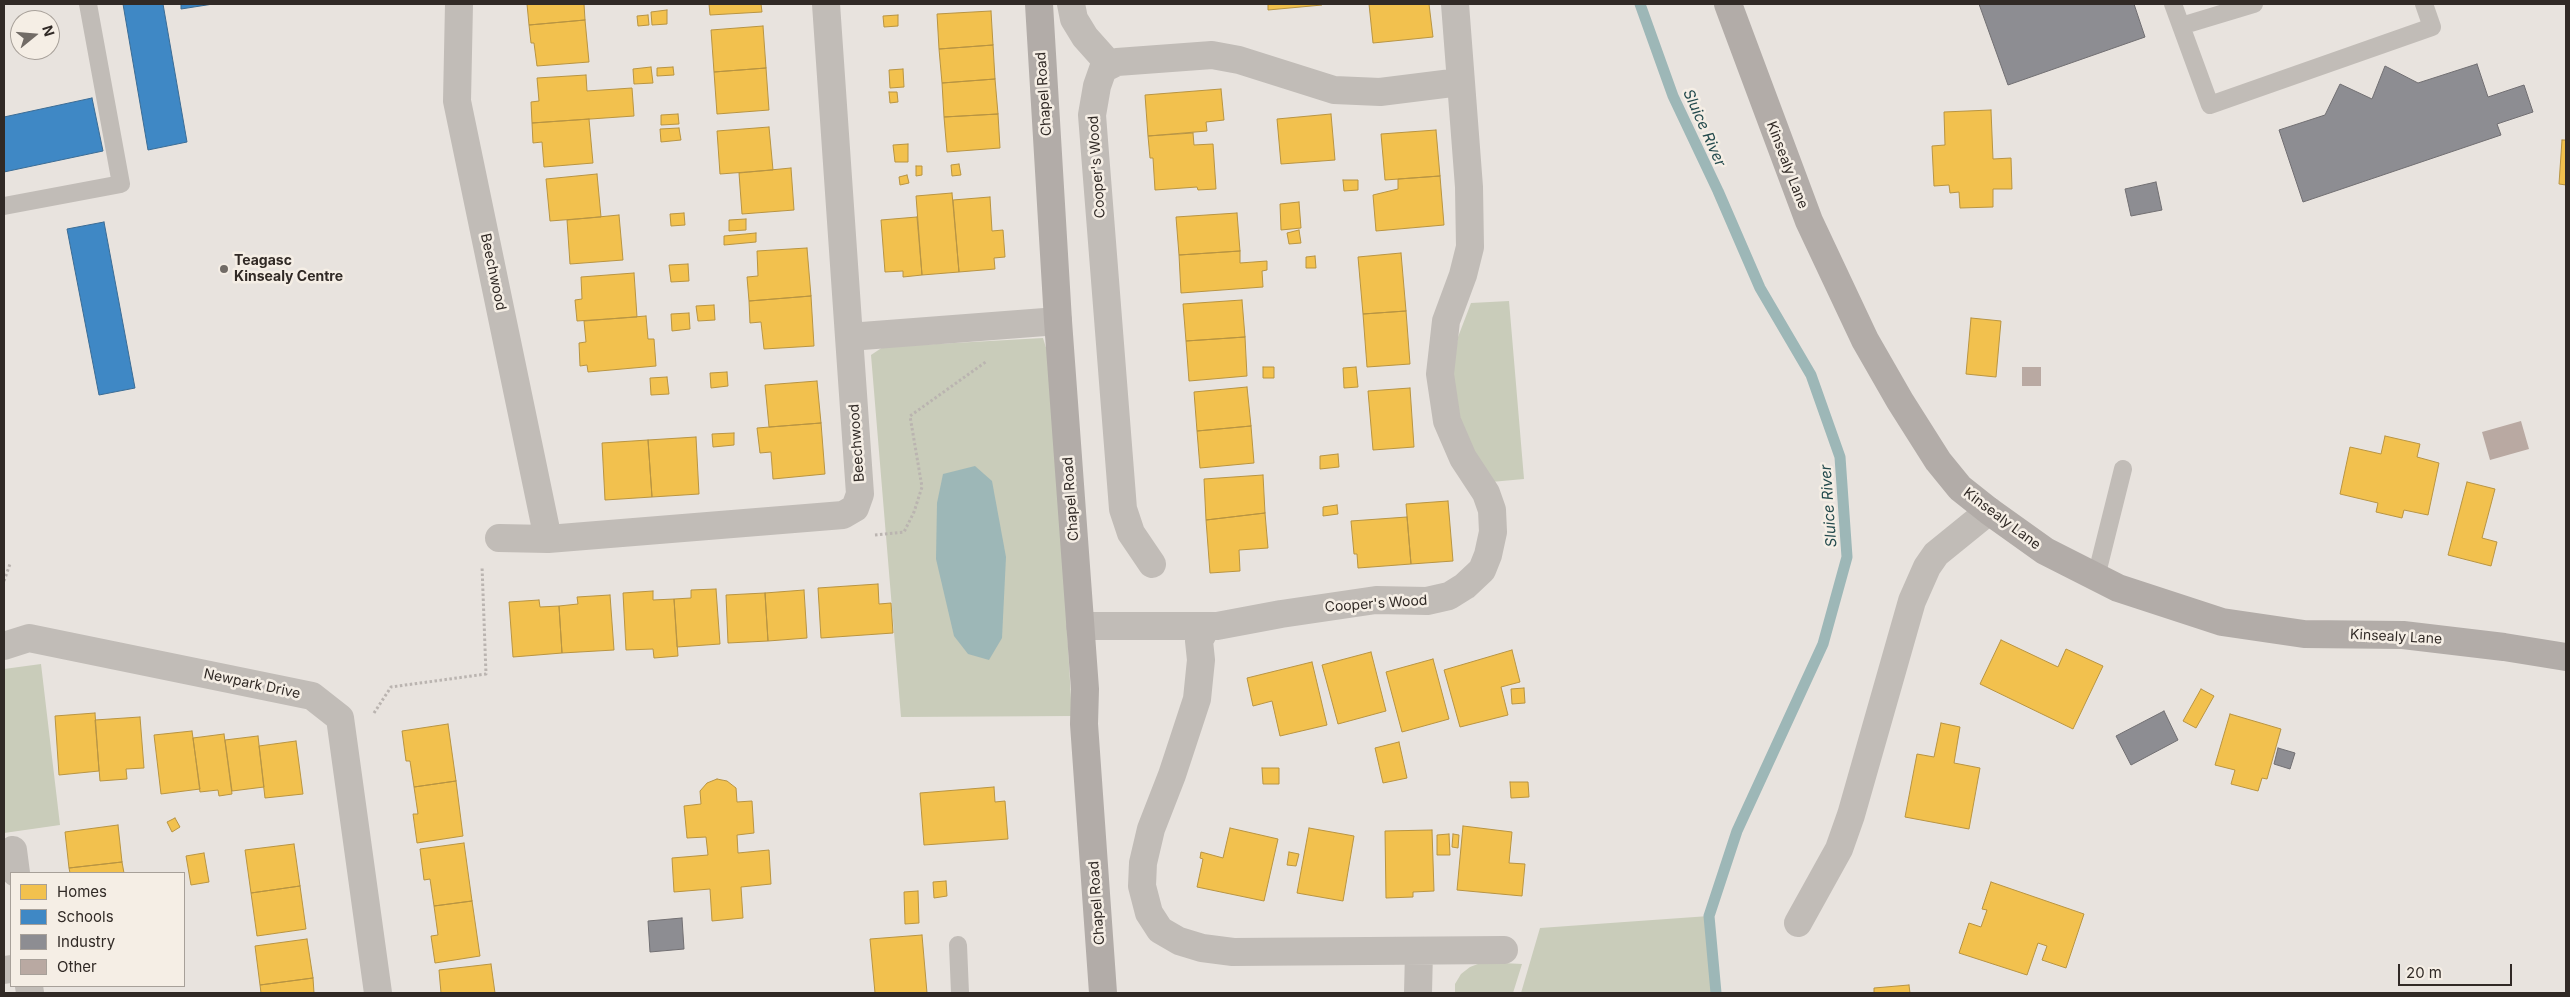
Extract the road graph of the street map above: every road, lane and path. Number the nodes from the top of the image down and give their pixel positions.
1 (88, 4) edge
2 (459, 4) edge
3 (826, 4) edge
4 (1039, 4) edge
5 (1071, 4) edge
6 (1455, 4) edge
7 (1728, 4) edge
8 (2173, 4) edge
9 (2254, 4) edge
10 (2424, 4) edge
11 (2181, 26) junction
12 (1110, 65) junction
13 (1460, 82) junction
14 (4, 206) edge
15 (1058, 320) junction
16 (849, 337) junction
17 (994, 357) dead end
18 (2123, 469) dead end
19 (855, 508) junction
20 (1989, 512) junction
21 (499, 538) joint
22 (548, 539) junction
23 (10, 564) dead end
24 (1152, 564) dead end
25 (2096, 577) junction
26 (4, 581) edge
27 (1080, 626) junction
28 (1207, 626) junction
29 (4, 646) edge
30 (2566, 657) edge
31 (340, 718) junction
32 (1798, 923) dead end
33 (958, 945) dead end
34 (1504, 950) dead end
35 (1419, 952) junction
36 (378, 993) edge
37 (960, 993) edge
38 (1103, 993) edge
39 (1418, 993) edge

1 - 14 lane
2 - 22 street, Beechwood
3 - 16 street, Beechwood
4 - 15 street, Chapel Road
5 - 12 street
6 - 13 street, Cooper's Wood
7 - 20 street, Kinsealy Lane
8 - 11 lane
9 - 11 lane
10 - 11 lane
12 - 13 street
12 - 24 street, Cooper's Wood
13 - 28 street, Cooper's Wood
15 - 16 street
15 - 27 street, Chapel Road
16 - 19 street, Beechwood
17 - 19 path
18 - 25 lane
19 - 22 street
20 - 25 street, Kinsealy Lane
20 - 32 street
21 - 22 street
21 - 31 path
23 - 26 path
25 - 30 street, Kinsealy Lane
27 - 28 street, Cooper's Wood
27 - 38 street, Chapel Road
28 - 35 street
29 - 31 street, Newpark Drive
31 - 36 street
33 - 37 lane
34 - 35 street
35 - 39 street

